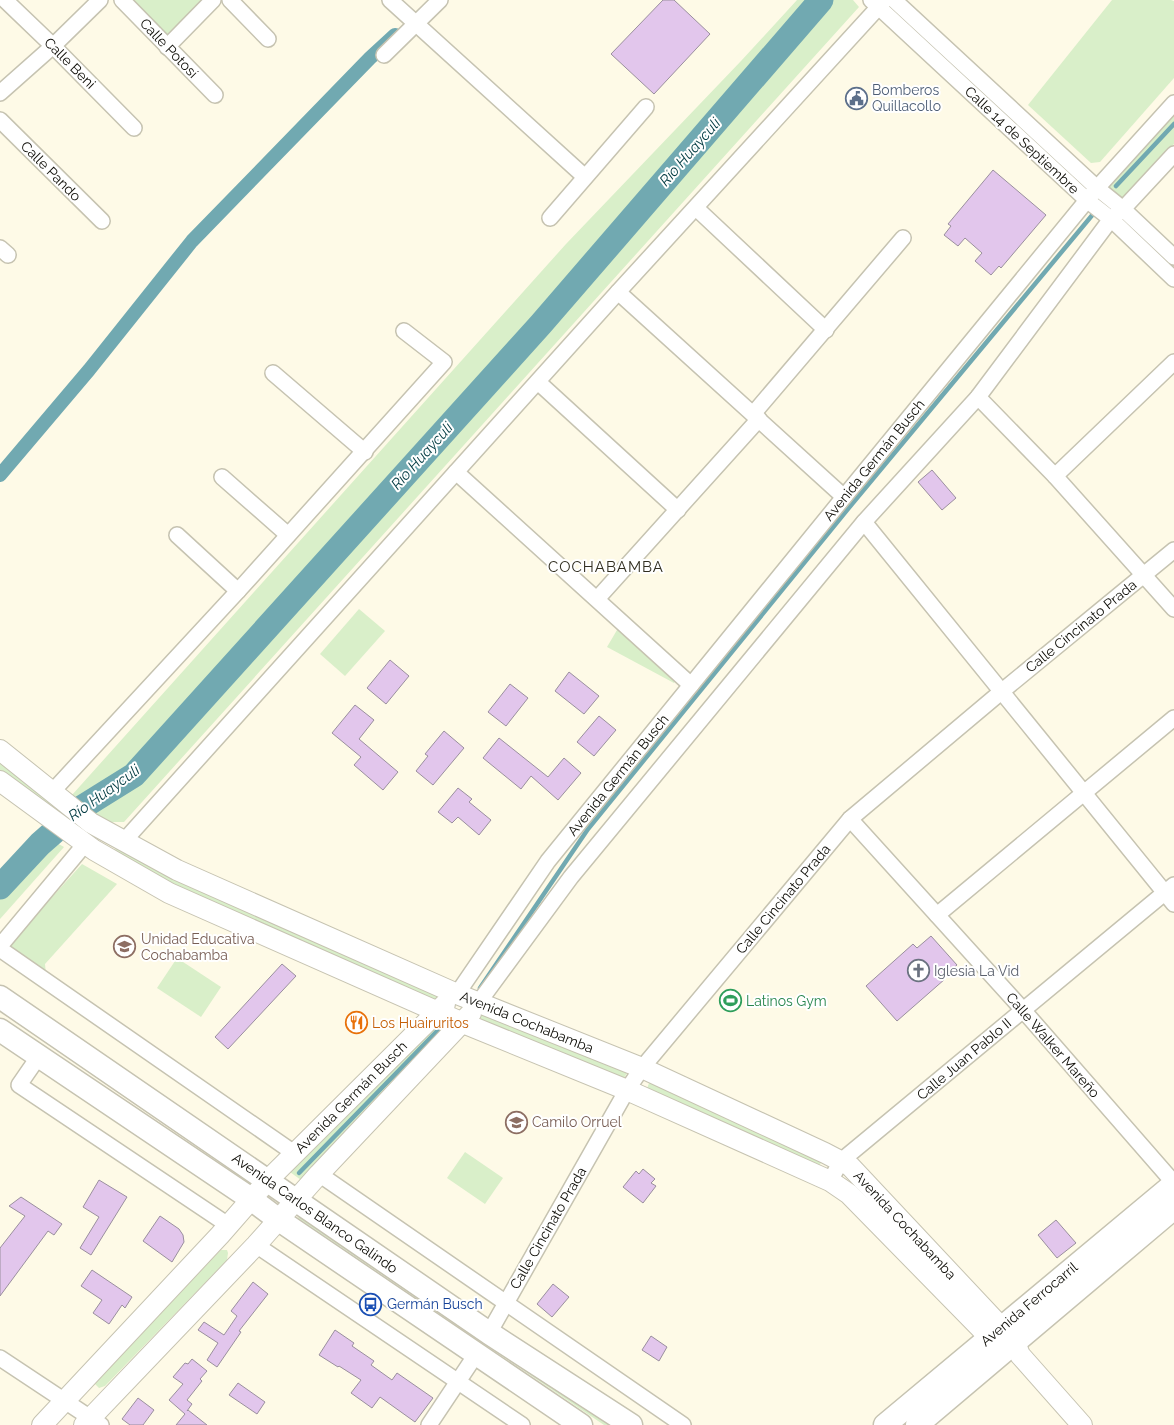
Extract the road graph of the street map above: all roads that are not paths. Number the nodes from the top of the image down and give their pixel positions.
1 (5, 0) edge
2 (100, 0) edge
3 (122, 0) edge
4 (213, 0) edge
5 (230, 0) edge
6 (390, 0) edge
7 (440, 0) edge
8 (894, 0) edge
9 (879, 3) edge
10 (415, 24) junction
11 (268, 39) dead end
12 (53, 46) junction
13 (167, 46) junction
14 (384, 55) dead end
15 (0, 93) edge
16 (215, 95) dead end
17 (1174, 103) edge
18 (646, 107) dead end
19 (0, 120) edge
20 (134, 128) dead end
21 (1174, 154) edge
22 (585, 177) junction
23 (1097, 188) junction
24 (1088, 201) junction
25 (696, 208) junction
26 (1123, 209) junction
27 (550, 218) dead end
28 (1111, 219) junction
29 (102, 222) dead end
30 (903, 238) dead end
31 (1174, 257) edge
32 (1174, 279) edge
33 (618, 292) junction
34 (826, 330) junction
35 (404, 331) dead end
36 (1174, 362) edge
37 (273, 373) dead end
38 (538, 382) junction
39 (978, 396) junction
40 (756, 417) junction
41 (365, 452) junction
42 (456, 472) junction
43 (1055, 476) junction
44 (222, 477) dead end
45 (844, 496) junction
46 (678, 510) junction
47 (864, 522) junction
48 (177, 535) dead end
49 (288, 535) junction
50 (1174, 550) edge
51 (1143, 575) junction
52 (238, 591) junction
53 (597, 599) junction
54 (1174, 609) edge
55 (691, 685) junction
56 (1001, 692) junction
57 (1174, 718) edge
58 (0, 750) edge
59 (0, 781) edge
60 (52, 792) junction
61 (1084, 793) junction
62 (850, 820) junction
63 (115, 837) junction
64 (89, 847) junction
65 (1171, 894) edge
66 (936, 915) junction
67 (0, 947) edge
68 (457, 994) junction
69 (0, 998) edge
70 (479, 1002) junction
71 (1023, 1010) junction
72 (437, 1011) junction
73 (463, 1023) junction
74 (0, 1030) edge
75 (39, 1056) junction
76 (642, 1068) junction
77 (627, 1090) junction
78 (294, 1153) junction
79 (841, 1162) junction
80 (319, 1174) junction
81 (268, 1180) junction
82 (830, 1181) junction
83 (1174, 1183) edge
84 (251, 1199) junction
85 (296, 1200) junction
86 (1174, 1208) edge
87 (279, 1220) junction
88 (224, 1230) junction
89 (251, 1250) junction
90 (505, 1303) junction
91 (488, 1332) junction
92 (1006, 1343) junction
93 (476, 1353) junction
94 (0, 1358) edge
95 (458, 1382) junction
96 (64, 1401) junction
97 (92, 1423) edge
98 (42, 1425) edge
99 (429, 1425) edge
100 (522, 1425) edge
101 (580, 1425) edge
102 (631, 1425) edge
103 (682, 1425) edge
104 (885, 1425) edge
105 (917, 1425) edge
106 (1082, 1425) edge

1 - 12 street, Calle Beni
2 - 12 street
3 - 13 street, Calle Potosí
4 - 13 street
5 - 11 street
6 - 10 street
7 - 10 street
8 - 23 street, Calle 14 de Septiembre
9 - 24 street, Calle 14 de Septiembre
9 - 25 street
10 - 14 street
10 - 22 street
12 - 15 street
12 - 20 street, Calle Beni
13 - 16 street, Calle Potosí
17 - 23 street, Avenida Germán Busch
18 - 22 street
19 - 29 street, Calle Pando
21 - 26 street, Avenida Germán Busch
22 - 27 street
23 - 24 street, Avenida Germán Busch
23 - 26 street, Calle 14 de Septiembre
24 - 28 street, Calle 14 de Septiembre
24 - 45 street, Avenida Germán Busch
25 - 33 street
25 - 34 street
26 - 28 street, Avenida Germán Busch
26 - 31 street, Calle 14 de Septiembre
28 - 32 street, Calle 14 de Septiembre
28 - 39 street, Avenida Germán Busch
30 - 34 street
33 - 38 street
33 - 40 street
34 - 40 street
35 - 41 street
36 - 43 street
37 - 41 street
38 - 42 street
38 - 46 street
39 - 43 street
39 - 47 street, Avenida Germán Busch
40 - 45 street
40 - 46 street
41 - 49 street
42 - 53 street
42 - 63 street
43 - 51 street
44 - 49 street
45 - 55 street, Avenida Germán Busch
46 - 53 street
47 - 56 street
47 - 70 street, Avenida Germán Busch
48 - 52 street
49 - 52 street
50 - 51 street, Calle Cincinato Prada
51 - 54 street
51 - 56 street, Calle Cincinato Prada
52 - 60 street
53 - 55 street
55 - 68 street, Avenida Germán Busch
56 - 61 street
56 - 62 street, Calle Cincinato Prada
57 - 61 street
58 - 60 main road, Avenida Cochabamba
59 - 64 main road, Avenida Cochabamba
60 - 63 main road, Avenida Cochabamba
61 - 65 street
61 - 66 street
62 - 66 street, Calle Walker Mareño
62 - 76 street, Calle Cincinato Prada
63 - 64 main road
63 - 68 main road, Avenida Cochabamba
64 - 67 street
64 - 72 main road, Avenida Cochabamba
65 - 71 street, Calle Juan Pablo II
66 - 71 street, Calle Walker Mareño
67 - 78 street
68 - 70 main road, Avenida Cochabamba
68 - 72 main road, Avenida Germán Busch
69 - 81 highway, Avenida Carlos Blanco Galindo
70 - 73 main road, Avenida Germán Busch
70 - 76 main road, Avenida Cochabamba
71 - 79 street, Calle Juan Pablo II
71 - 83 street, Calle Walker Mareño
72 - 73 main road, Avenida Cochabamba
72 - 78 main road, Avenida Germán Busch
73 - 77 main road, Avenida Cochabamba
73 - 80 main road, Avenida Germán Busch
74 - 75 highway, Avenida Carlos Blanco Galindo
75 - 84 highway, Avenida Carlos Blanco Galindo
75 - 88 street
76 - 77 street, Calle Cincinato Prada
76 - 79 main road, Avenida Cochabamba
77 - 82 main road, Avenida Cochabamba
77 - 90 street, Calle Cincinato Prada
78 - 81 main road, Avenida Germán Busch
79 - 82 street, Calle Juan Pablo II
79 - 92 main road, Avenida Cochabamba
80 - 85 main road, Avenida Germán Busch
80 - 90 street
81 - 84 main road, Avenida Germán Busch
81 - 85 highway, Avenida Carlos Blanco Galindo
82 - 92 main road, Avenida Cochabamba
83 - 92 highway, Avenida Ferrocarril
84 - 87 highway, Avenida Carlos Blanco Galindo
84 - 88 main road, Avenida Germán Busch
85 - 87 main road, Avenida Germán Busch
85 - 91 highway, Avenida Carlos Blanco Galindo
86 - 92 highway, Avenida Ferrocarril
87 - 89 main road, Avenida Germán Busch
87 - 93 highway, Avenida Carlos Blanco Galindo
88 - 89 main road
88 - 96 main road, Avenida Germán Busch
89 - 95 street
89 - 97 main road, Avenida Germán Busch
90 - 91 street, Calle Cincinato Prada
90 - 103 street
91 - 102 highway, Avenida Carlos Blanco Galindo
92 - 104 highway, Avenida Ferrocarril
92 - 105 highway, Avenida Ferrocarril
92 - 106 main road
93 - 95 street
93 - 101 highway, Avenida Carlos Blanco Galindo
94 - 96 street
95 - 99 street
95 - 100 street
96 - 97 street
96 - 98 main road, Avenida Germán Busch

